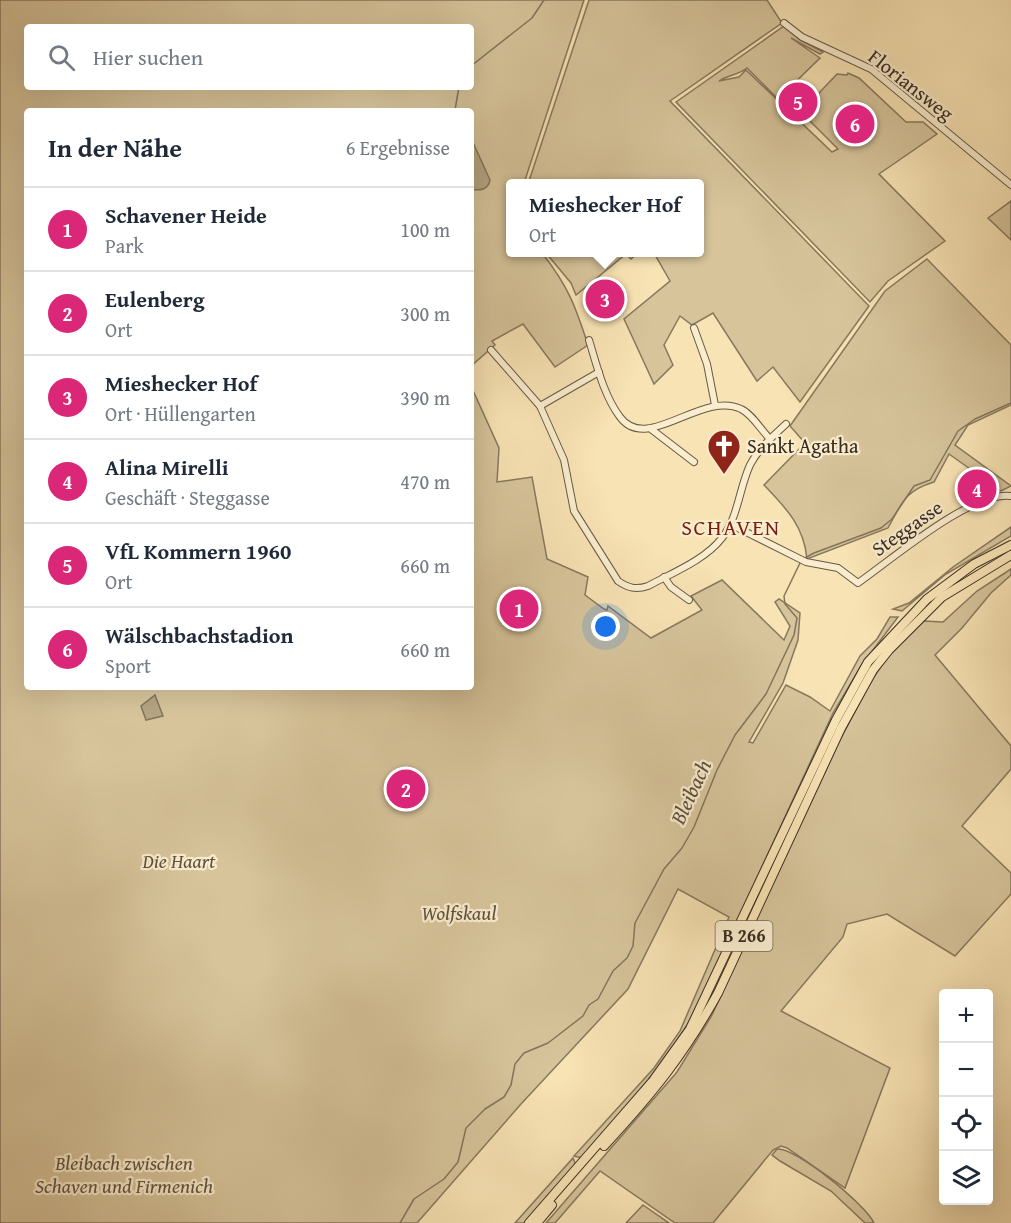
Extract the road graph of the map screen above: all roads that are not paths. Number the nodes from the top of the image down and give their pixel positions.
1 (784, 23) dead end
2 (1011, 185) edge
3 (694, 328) dead end
4 (589, 340) dead end
5 (492, 350) dead end
6 (599, 372) junction
7 (714, 405) junction
8 (540, 406) junction
9 (786, 424) dead end
10 (651, 429) junction
11 (770, 439) junction
12 (694, 462) dead end
13 (1011, 496) edge
14 (730, 524) junction
15 (1011, 545) edge
16 (1011, 555) edge
17 (664, 578) junction
18 (689, 600) dead end
19 (529, 1223) edge
20 (537, 1223) edge

1 - 2 street, Floriansweg
3 - 7 street
4 - 6 street
5 - 8 street
6 - 8 street
6 - 10 street
7 - 10 street
7 - 11 street
8 - 17 street
9 - 11 street
10 - 12 street
11 - 14 street
13 - 14 street, Steggasse
14 - 17 street
15 - 19 main road, B 266
16 - 20 main road, B 266
17 - 18 street

